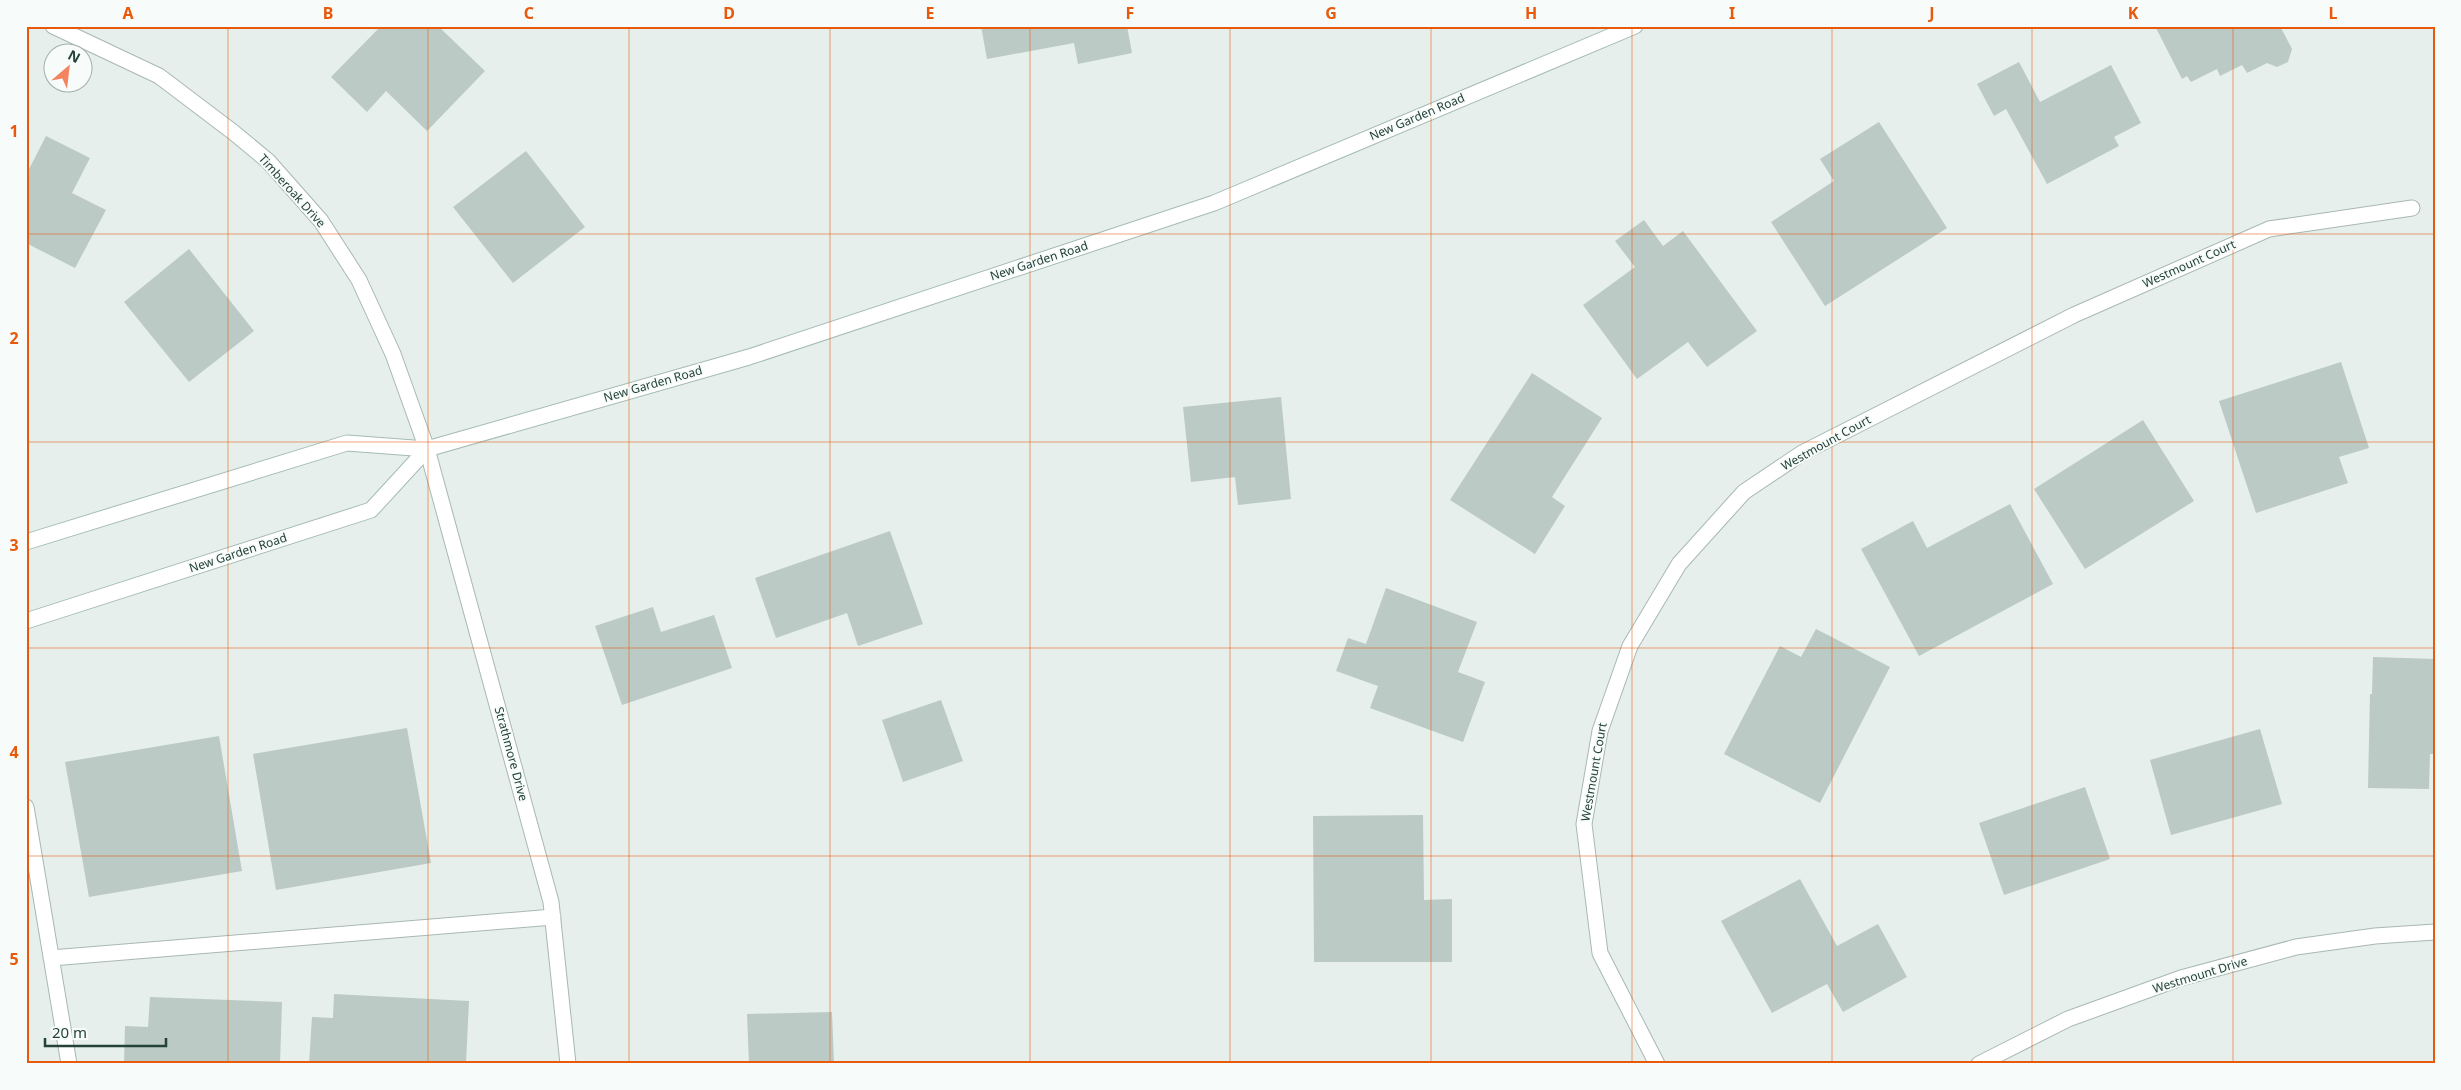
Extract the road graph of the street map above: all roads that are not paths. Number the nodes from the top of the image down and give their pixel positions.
1 (53, 26) edge
2 (1634, 26) edge
3 (2412, 208) dead end
4 (427, 449) junction
5 (26, 542) edge
6 (26, 621) edge
7 (26, 807) edge
8 (553, 917) junction
9 (2435, 932) edge
10 (51, 958) junction
11 (69, 1064) edge
12 (568, 1064) edge
13 (1656, 1064) edge
14 (1979, 1064) edge

1 - 4 street, Timberoak Drive
2 - 4 street, New Garden Road
3 - 13 street, Westmount Court
4 - 5 street, New Garden Road
4 - 6 street, New Garden Road
4 - 8 street, Strathmore Drive
7 - 10 street
8 - 10 street
8 - 12 street, Strathmore Drive
9 - 14 street, Westmount Drive
10 - 11 street

